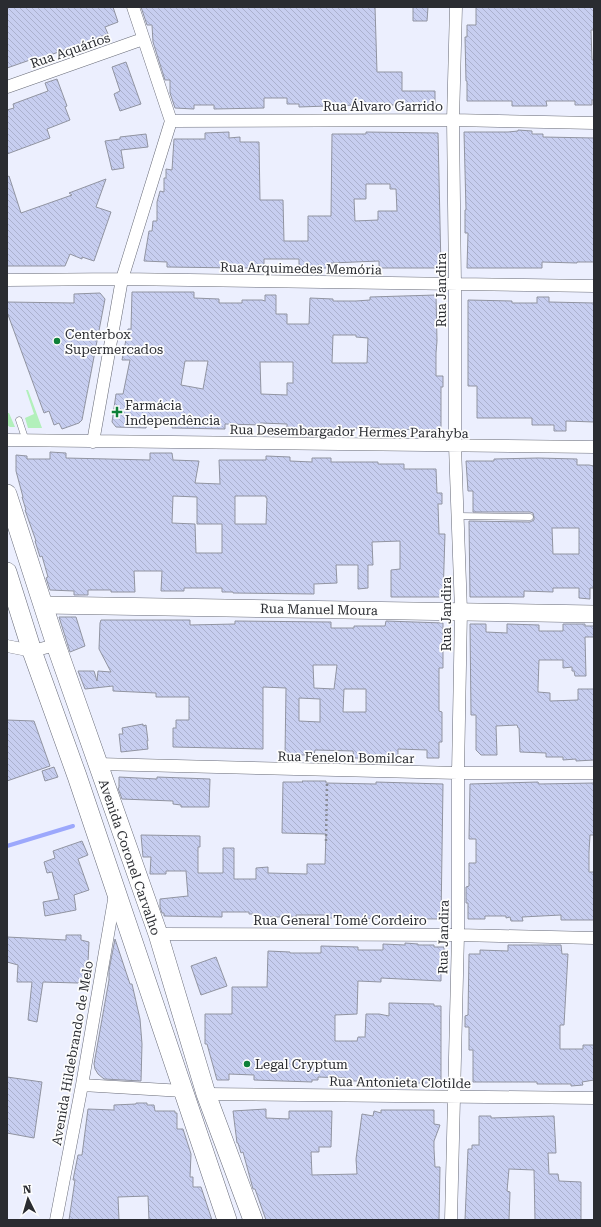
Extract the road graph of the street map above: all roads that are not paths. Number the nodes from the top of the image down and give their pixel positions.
1 (133, 7) edge
2 (456, 7) edge
3 (143, 39) junction
4 (7, 87) edge
5 (453, 120) junction
6 (171, 121) junction
7 (594, 123) edge
8 (122, 279) junction
9 (7, 280) edge
10 (455, 284) junction
11 (594, 286) edge
12 (19, 420) dead end
13 (7, 440) edge
14 (26, 441) junction
15 (93, 442) junction
16 (455, 446) junction
17 (594, 447) edge
18 (7, 494) edge
19 (458, 516) junction
20 (530, 517) dead end
21 (7, 572) edge
22 (44, 605) junction
23 (461, 611) junction
24 (594, 614) edge
25 (56, 645) junction
26 (7, 646) edge
27 (32, 651) junction
28 (99, 768) junction
29 (458, 773) junction
30 (594, 773) edge
31 (115, 891) junction
32 (158, 934) junction
33 (458, 934) junction
34 (594, 938) edge
35 (82, 1086) junction
36 (182, 1091) junction
37 (206, 1094) junction
38 (454, 1097) junction
39 (594, 1098) edge
40 (56, 1220) edge
41 (227, 1220) edge
42 (253, 1220) edge
43 (451, 1220) edge

1 - 3 street
2 - 5 street, Rua Jandira
3 - 4 street, Rua Aquários
3 - 6 street
5 - 6 street, Rua Álvaro Garrido
5 - 7 street, Rua Álvaro Garrido
5 - 10 street, Rua Jandira
6 - 8 street
8 - 9 street, Rua Arquimedes Memória
8 - 10 street, Rua Arquimedes Memória
8 - 15 street
10 - 11 street, Rua Arquimedes Memória
10 - 16 street, Rua Jandira
12 - 14 lane
13 - 14 street, Rua Desembargador Hermes Parahyba
14 - 15 street, Rua Desembargador Hermes Parahyba
15 - 16 street, Rua Desembargador Hermes Parahyba
16 - 17 street, Rua Desembargador Hermes Parahyba
16 - 19 street, Rua Jandira
18 - 22 main road, Avenida Coronel Carvalho
19 - 20 lane
19 - 23 street, Rua Jandira
21 - 27 main road, Avenida Coronel Carvalho
22 - 23 street, Rua Manuel Moura
22 - 25 main road, Avenida Coronel Carvalho
23 - 24 street, Rua Manuel Moura
23 - 29 street, Rua Jandira
25 - 27 street
25 - 28 main road, Avenida Coronel Carvalho
26 - 27 street
27 - 31 main road, Avenida Coronel Carvalho
28 - 29 street, Rua Fenelon Bomilcar
28 - 32 main road, Avenida Coronel Carvalho
29 - 30 street, Rua Fenelon Bomilcar
29 - 33 street, Rua Jandira
31 - 35 street, Avenida Hildebrando de Melo
31 - 36 main road, Avenida Coronel Carvalho
32 - 33 street, Rua General Tomé Cordeiro
32 - 37 main road, Avenida Coronel Carvalho
33 - 34 street, Rua General Tomé Cordeiro
33 - 38 street, Rua Jandira
35 - 36 street
35 - 40 street, Avenida Hildebrando de Melo
36 - 41 main road, Avenida Coronel Carvalho
37 - 38 street, Rua Antonieta Clotilde
37 - 42 main road, Avenida Coronel Carvalho
38 - 39 street, Rua Antonieta Clotilde
38 - 43 street, Rua Jandira

